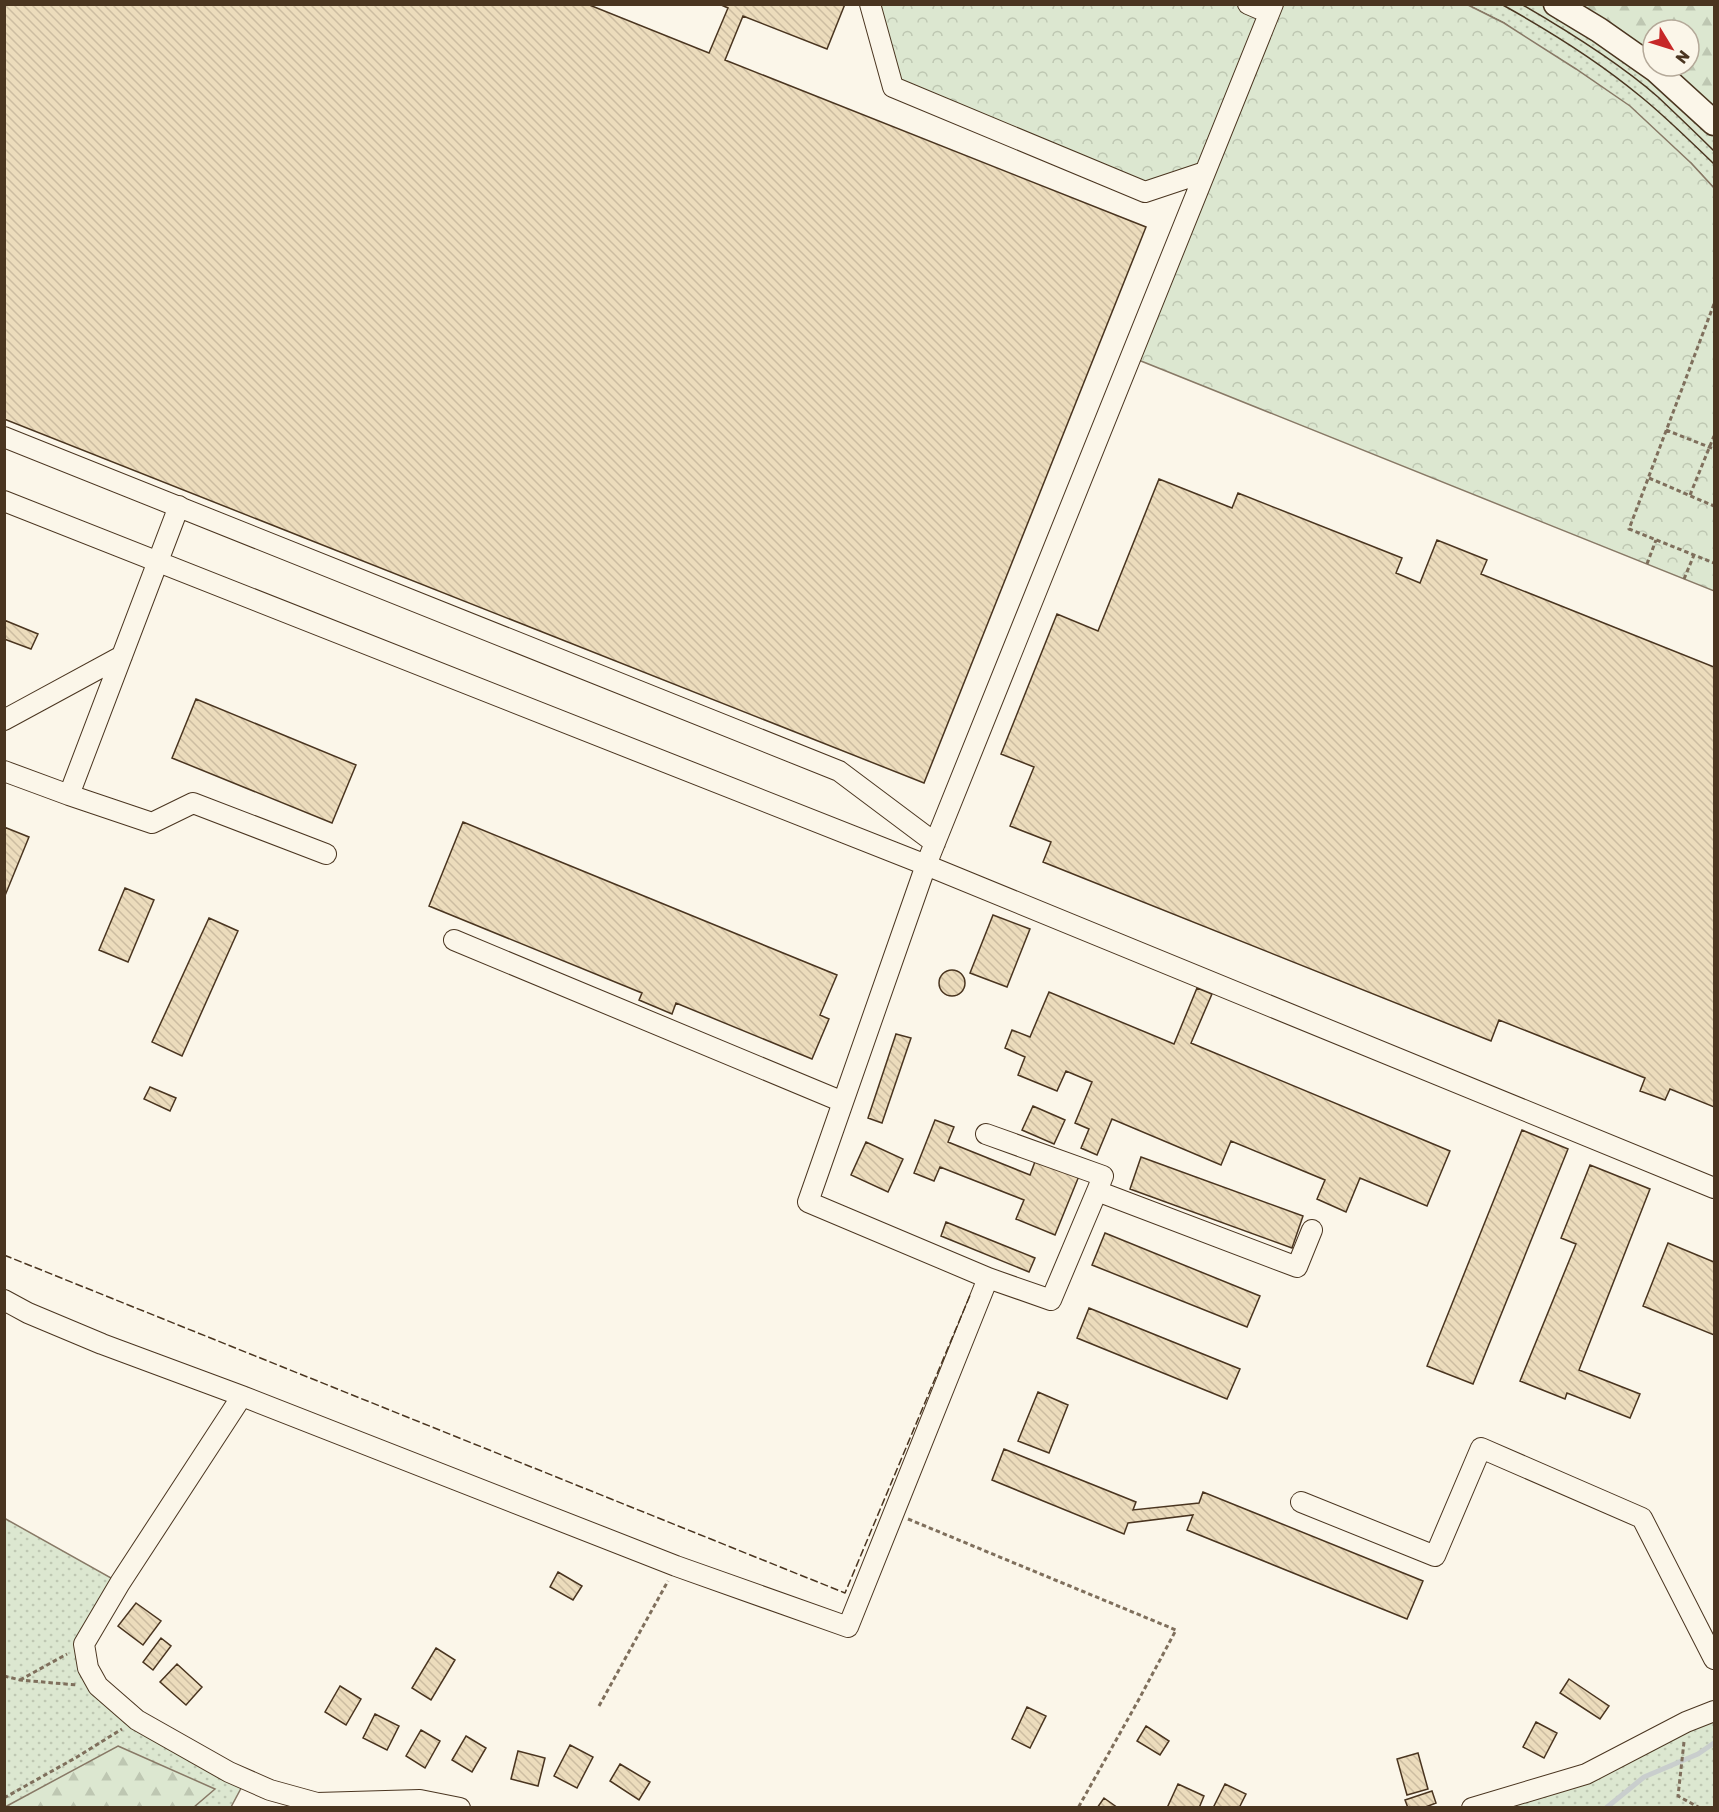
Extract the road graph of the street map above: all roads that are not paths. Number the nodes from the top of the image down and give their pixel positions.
1 (870, 4) edge
2 (1248, 4) edge
3 (1556, 4) edge
4 (1271, 9) edge
5 (1714, 123) edge
6 (1205, 172) junction
7 (4, 437) edge
8 (4, 501) edge
9 (179, 506) junction
10 (158, 562) junction
11 (122, 656) junction
12 (4, 720) edge
13 (4, 771) edge
14 (69, 795) junction
15 (935, 843) junction
16 (326, 854) dead end
17 (926, 866) junction
18 (453, 940) dead end
19 (843, 1101) junction
20 (986, 1134) dead end
21 (1714, 1188) edge
22 (1097, 1191) junction
23 (1312, 1230) dead end
24 (988, 1278) junction
25 (4, 1300) edge
26 (242, 1396) junction
27 (1300, 1502) dead end
28 (1714, 1659) edge
29 (1714, 1711) edge
30 (460, 1808) edge
31 (1472, 1808) edge

1 - 6 street
2 - 4 street
3 - 5 main road
4 - 6 street
6 - 15 street
7 - 9 street
8 - 10 street
9 - 10 street
9 - 15 street
10 - 11 street
10 - 17 street
11 - 12 street
11 - 14 street
13 - 14 street
14 - 16 street
15 - 17 street
17 - 19 street
17 - 21 street
18 - 19 street
19 - 24 street
20 - 22 street
22 - 23 street
22 - 24 street
24 - 26 street
25 - 26 street
26 - 30 street
27 - 28 street
29 - 31 street

